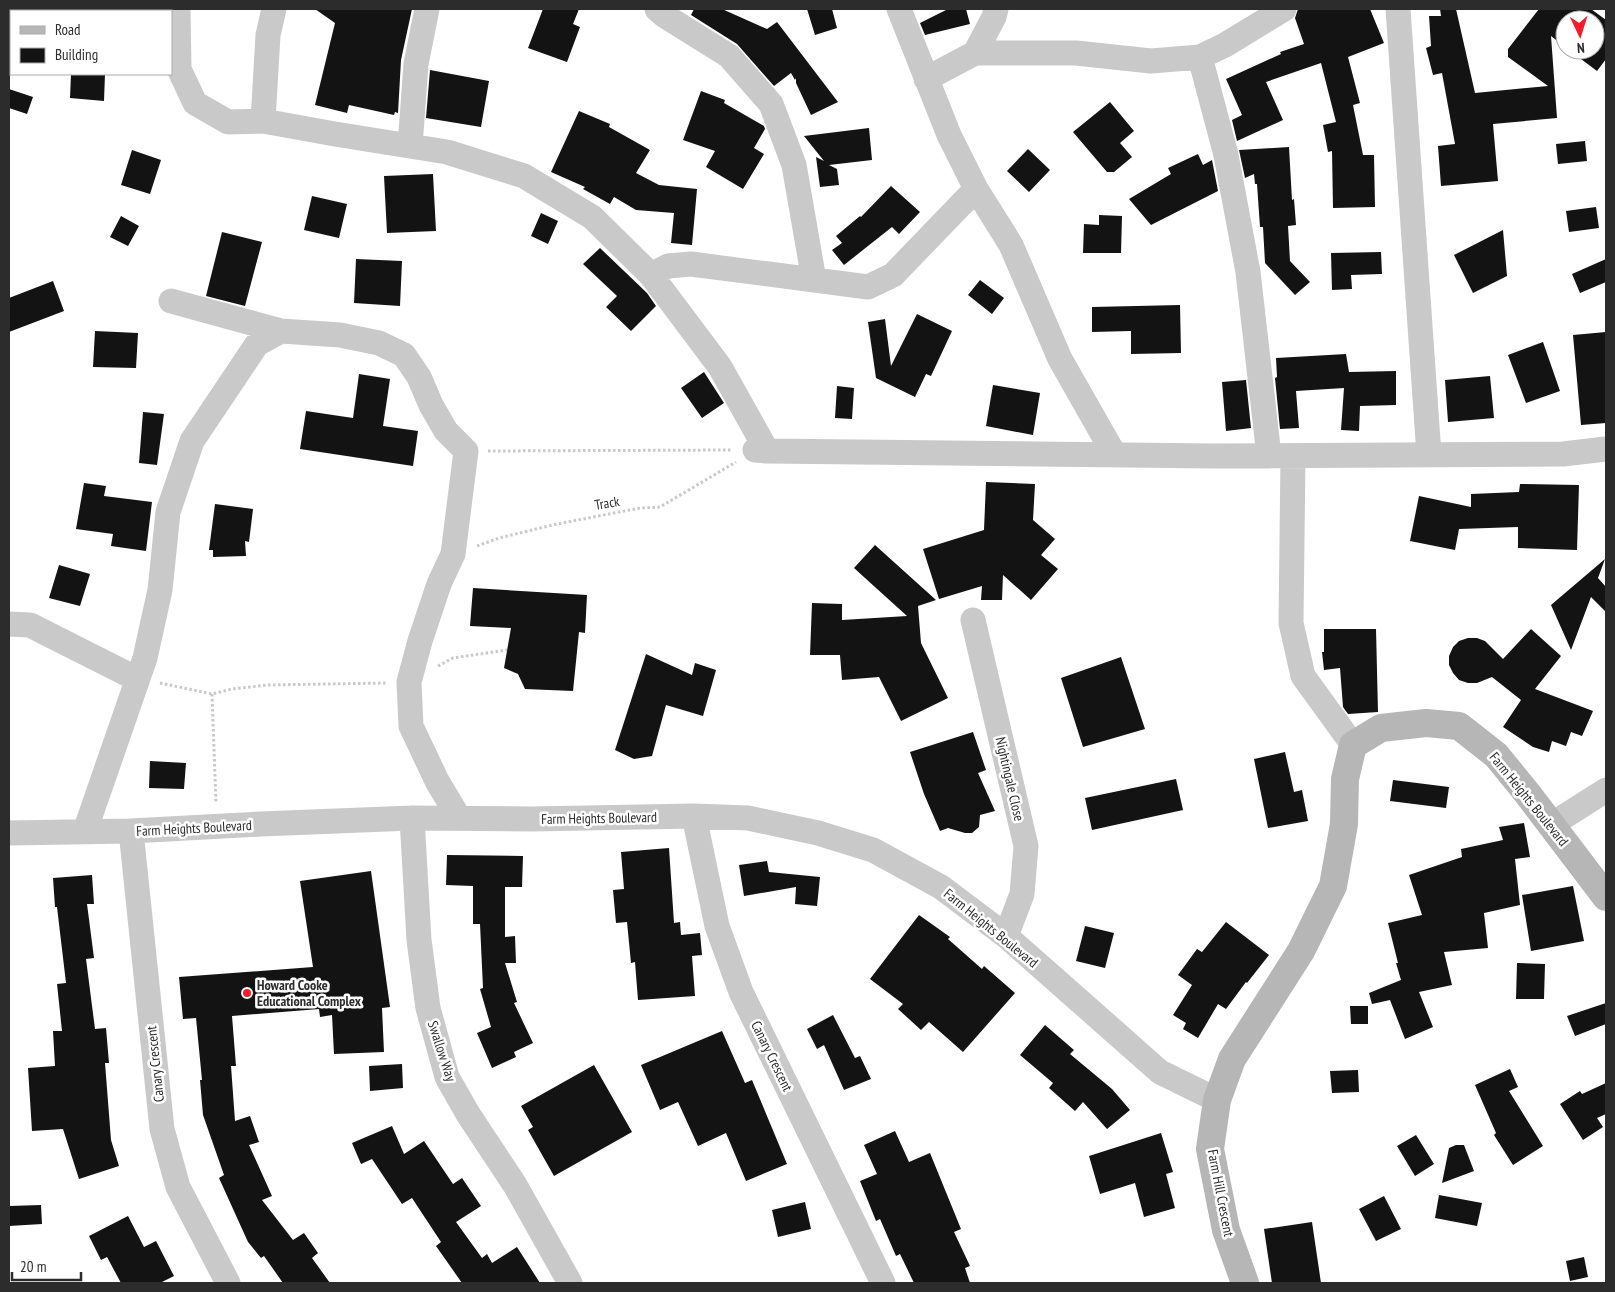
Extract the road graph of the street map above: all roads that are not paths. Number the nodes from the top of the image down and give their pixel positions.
1 (178, 9) edge
2 (274, 9) edge
3 (427, 9) edge
4 (657, 9) edge
5 (899, 9) edge
6 (996, 9) edge
7 (1284, 9) edge
8 (1398, 9) edge
9 (975, 53) junction
10 (1200, 57) junction
11 (926, 79) junction
12 (263, 121) junction
13 (410, 146) junction
14 (976, 189) junction
15 (651, 275) junction
16 (814, 280) junction
17 (171, 301) dead end
18 (280, 331) junction
19 (1606, 449) edge
20 (1114, 454) junction
21 (1429, 455) junction
22 (1281, 456) junction
23 (973, 620) dead end
24 (9, 624) edge
25 (137, 679) junction
26 (1353, 744) junction
27 (1606, 790) edge
28 (694, 816) junction
29 (412, 818) junction
30 (459, 818) junction
31 (1552, 825) junction
32 (85, 831) junction
33 (131, 831) junction
34 (9, 833) edge
35 (1606, 897) edge
36 (1006, 936) junction
37 (1217, 1100) junction
38 (228, 1283) edge
39 (570, 1283) edge
40 (884, 1283) edge
41 (1245, 1283) edge

1 - 12 street
2 - 12 street
3 - 13 street
4 - 16 street
5 - 11 street
6 - 9 street
7 - 10 street
8 - 21 street
9 - 10 street
9 - 11 street
10 - 22 street
11 - 14 street
12 - 13 street
13 - 15 street
14 - 16 street
14 - 20 street
15 - 16 street
15 - 20 street
17 - 18 street
18 - 25 street
18 - 30 street
19 - 21 street
20 - 22 street
21 - 22 street
22 - 26 street
23 - 36 street, Nightingale Close
24 - 25 street
25 - 32 street
26 - 31 street, Farm Heights Boulevard
26 - 37 street
27 - 31 street
28 - 30 street, Farm Heights Boulevard
28 - 36 street, Farm Heights Boulevard
28 - 40 street, Canary Crescent
29 - 30 street, Farm Heights Boulevard
29 - 33 street, Farm Heights Boulevard
29 - 39 street, Swallow Way
31 - 35 street, Farm Heights Boulevard
32 - 33 street, Farm Heights Boulevard
32 - 34 street, Farm Heights Boulevard
33 - 38 street, Canary Crescent
36 - 37 street, Farm Heights Boulevard
37 - 41 street, Farm Hill Crescent

